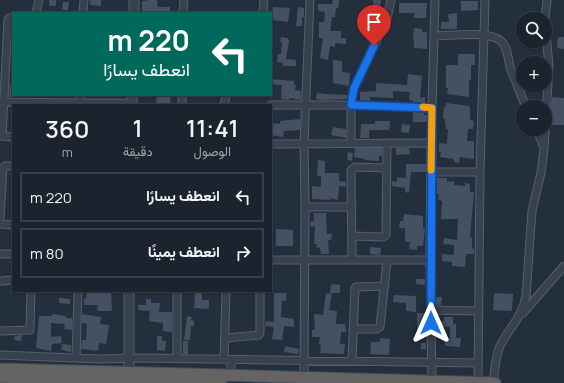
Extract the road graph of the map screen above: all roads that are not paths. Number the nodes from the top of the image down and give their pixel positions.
1 (39, 0) edge
2 (84, 0) edge
3 (134, 0) edge
4 (184, 0) edge
5 (264, 0) edge
6 (310, 0) edge
7 (391, 0) edge
8 (435, 0) edge
9 (485, 0) edge
10 (547, 0) edge
11 (36, 12) edge
12 (83, 12) edge
13 (134, 12) edge
14 (183, 12) edge
15 (263, 12) edge
16 (546, 12) edge
17 (12, 18) edge
18 (484, 35) junction
19 (434, 36) junction
20 (547, 48) edge
21 (9, 74) edge
22 (523, 100) edge
23 (132, 101) edge
24 (2, 102) edge
25 (80, 104) edge
26 (272, 105) edge
27 (306, 105) junction
28 (351, 105) junction
29 (432, 108) junction
30 (1, 136) edge
31 (12, 136) edge
32 (539, 136) edge
33 (351, 142) junction
34 (304, 143) junction
35 (387, 143) junction
36 (431, 143) junction
37 (272, 144) edge
38 (544, 149) junction
39 (12, 166) edge
40 (386, 168) junction
41 (431, 172) junction
42 (480, 172) junction
43 (305, 207) junction
44 (352, 207) junction
45 (0, 217) edge
46 (0, 224) edge
47 (12, 225) edge
48 (352, 236) junction
49 (0, 254) edge
50 (12, 254) edge
51 (272, 260) edge
52 (305, 260) junction
53 (352, 260) junction
54 (387, 260) junction
55 (430, 260) junction
56 (564, 266) edge
57 (12, 280) edge
58 (0, 281) edge
59 (385, 286) junction
60 (30, 292) edge
61 (78, 292) edge
62 (129, 292) edge
63 (178, 292) edge
64 (226, 292) edge
65 (260, 292) edge
66 (431, 310) junction
67 (479, 311) junction
68 (519, 318) junction
69 (353, 329) junction
70 (0, 331) edge
71 (226, 338) junction
72 (0, 355) edge
73 (46, 357) junction
74 (76, 358) junction
75 (177, 358) junction
76 (129, 359) junction
77 (228, 360) junction
78 (352, 360) junction
79 (304, 361) junction
80 (431, 362) junction
81 (478, 363) junction
82 (0, 369) edge
83 (45, 370) junction
84 (231, 376) junction
85 (304, 376) junction
86 (0, 377) edge
87 (129, 379) edge
88 (197, 380) edge
89 (54, 381) edge
90 (432, 381) junction
91 (86, 382) edge
92 (179, 383) edge
93 (217, 383) edge
94 (241, 383) edge
95 (478, 383) edge
96 (494, 383) edge

1 - 11 street
2 - 12 street
3 - 13 street
4 - 14 street
5 - 15 street
6 - 27 street
7 - 28 street
8 - 19 street
9 - 18 street
10 - 16 street
17 - 21 street
18 - 19 street
18 - 22 street
18 - 42 street
19 - 29 street
20 - 38 street
21 - 24 street
23 - 25 street
24 - 25 street
24 - 30 street
26 - 27 street
27 - 28 street
27 - 34 street
28 - 29 street
28 - 33 street
29 - 36 street
30 - 31 street
32 - 38 street
33 - 34 street
33 - 35 street
34 - 37 street
34 - 43 street
35 - 36 street
35 - 40 street
36 - 41 street
38 - 68 street
39 - 45 street
40 - 44 street
40 - 48 street
41 - 42 street
41 - 55 street
42 - 67 street
43 - 44 street
43 - 52 street
44 - 48 street
46 - 47 street
48 - 53 street
49 - 50 street
51 - 52 street
52 - 53 street
52 - 79 street
53 - 54 street
54 - 55 street
54 - 59 street
55 - 66 street
56 - 68 street
57 - 58 street
59 - 69 street
59 - 69 street
60 - 70 street
61 - 74 street
62 - 76 street
63 - 75 street
64 - 71 street
65 - 71 street
66 - 67 street
66 - 80 street
67 - 81 street
68 - 96 street
69 - 78 street
71 - 77 street
72 - 73 street
73 - 74 street
73 - 83 street
74 - 76 street
75 - 76 street
75 - 77 street
76 - 87 street
77 - 79 street
77 - 84 street
78 - 79 street
78 - 80 street
79 - 85 street
80 - 81 street
80 - 90 street
81 - 95 street
82 - 83 highway
83 - 87 highway
84 - 85 highway
84 - 88 highway
85 - 90 highway
86 - 89 highway
87 - 88 highway
87 - 91 highway
87 - 92 highway
88 - 92 highway
88 - 93 highway
89 - 91 highway
90 - 95 highway
93 - 94 highway
95 - 96 highway

